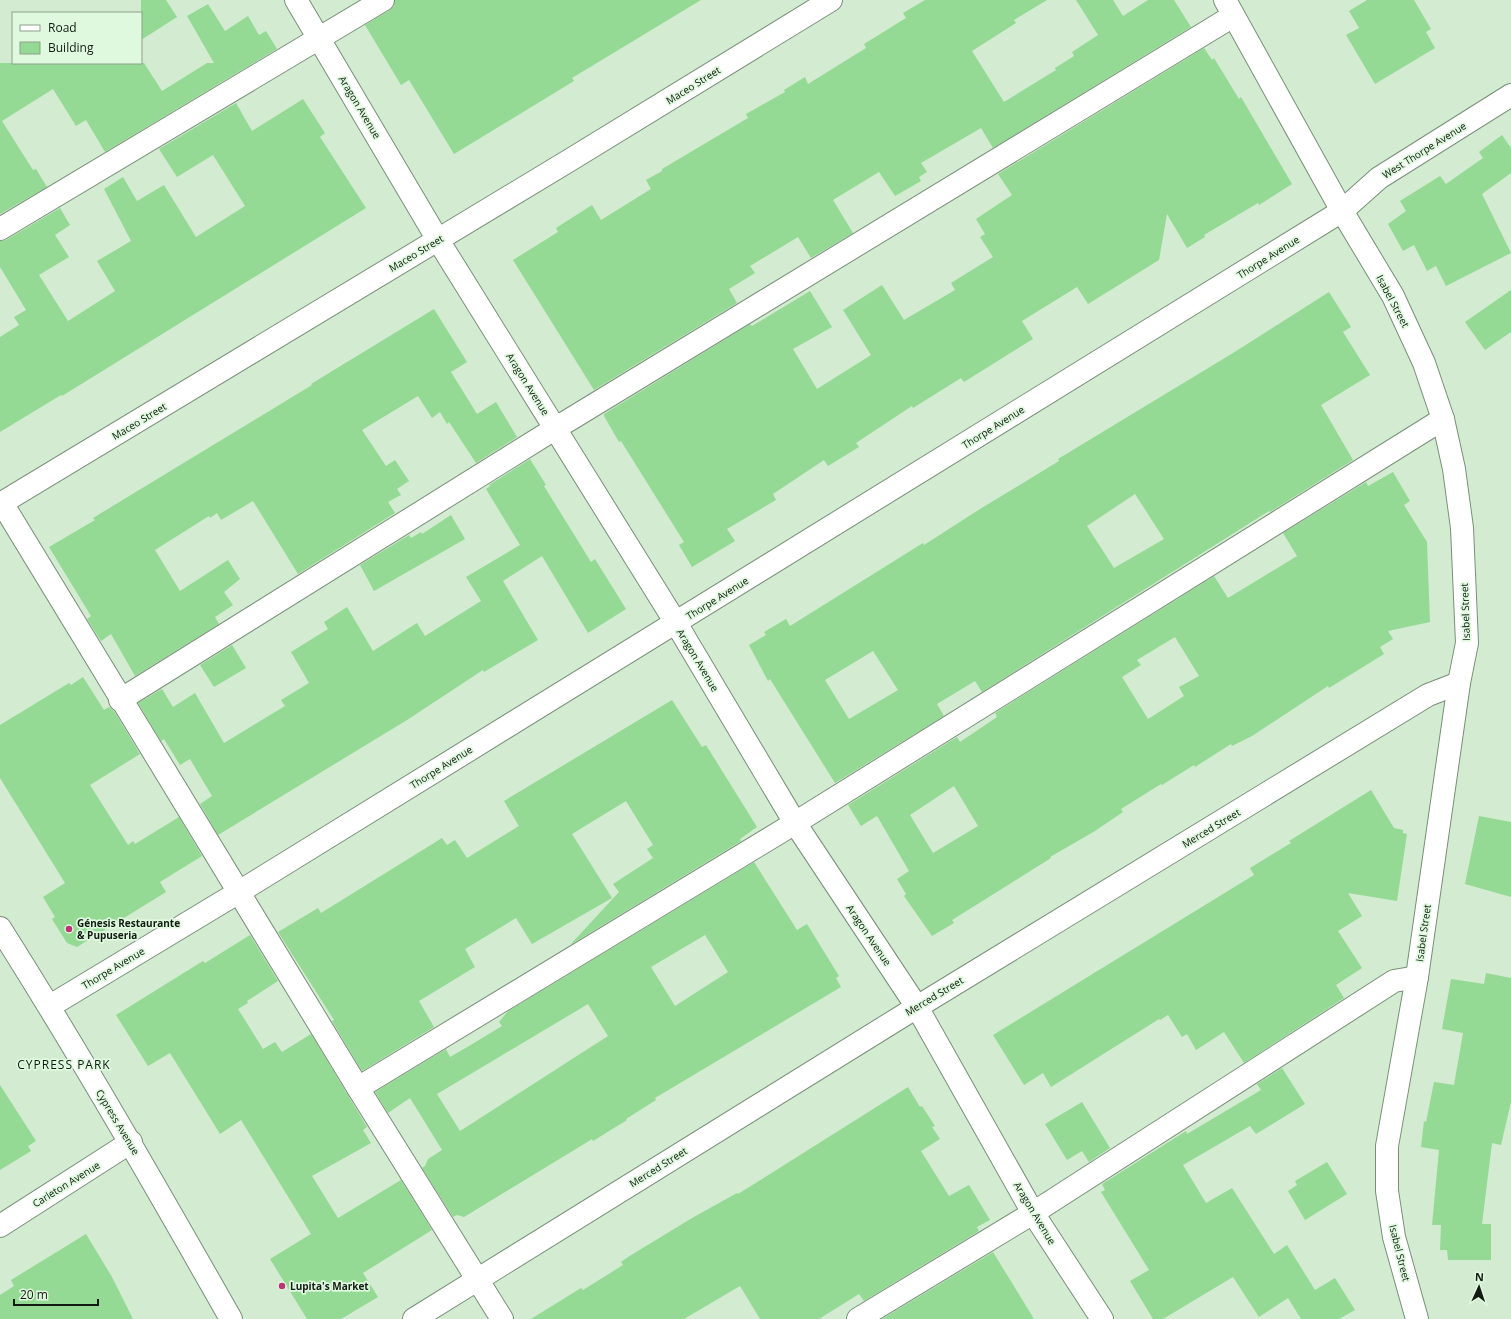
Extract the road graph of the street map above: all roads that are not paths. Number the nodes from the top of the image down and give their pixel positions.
1 (296, 0) edge
2 (383, 0) edge
3 (830, 0) edge
4 (1229, 8) edge
5 (320, 38) junction
6 (1511, 95) edge
7 (1342, 212) junction
8 (0, 229) edge
9 (438, 240) junction
10 (1443, 419) junction
11 (556, 428) junction
12 (1, 504) edge
13 (676, 623) junction
14 (1458, 682) junction
15 (120, 700) junction
16 (795, 823) junction
17 (239, 892) junction
18 (0, 928) edge
19 (1417, 977) junction
20 (50, 1006) junction
21 (917, 1007) junction
22 (358, 1088) junction
23 (131, 1142) junction
24 (1034, 1213) junction
25 (0, 1226) edge
26 (478, 1279) junction
27 (231, 1319) edge
28 (414, 1319) edge
29 (502, 1319) edge
30 (858, 1319) edge
31 (1102, 1319) edge
32 (1417, 1319) edge

1 - 5 street, Aragon Avenue
2 - 5 street
3 - 9 street, Maceo Street
4 - 7 street, Isabel Street
4 - 11 street
5 - 8 street
5 - 9 street, Aragon Avenue
6 - 7 street, West Thorpe Avenue
7 - 10 street, Isabel Street
7 - 13 street, Thorpe Avenue
9 - 11 street, Aragon Avenue
9 - 12 street, Maceo Street
10 - 14 street, Isabel Street
10 - 16 street
11 - 13 street, Aragon Avenue
11 - 15 street
12 - 15 street
13 - 16 street, Aragon Avenue
13 - 17 street, Thorpe Avenue
14 - 19 street, Isabel Street
14 - 21 street, Merced Street
15 - 17 street
16 - 21 street, Aragon Avenue
16 - 22 street
17 - 20 street, Thorpe Avenue
17 - 22 street
18 - 20 street, Cypress Avenue
19 - 24 street
19 - 32 street, Isabel Street
20 - 23 street, Cypress Avenue
21 - 24 street, Aragon Avenue
21 - 26 street, Merced Street
22 - 26 street
23 - 25 street, Carleton Avenue
23 - 27 street, Cypress Avenue
24 - 30 street
24 - 31 street, Aragon Avenue
26 - 28 street, Merced Street
26 - 29 street

